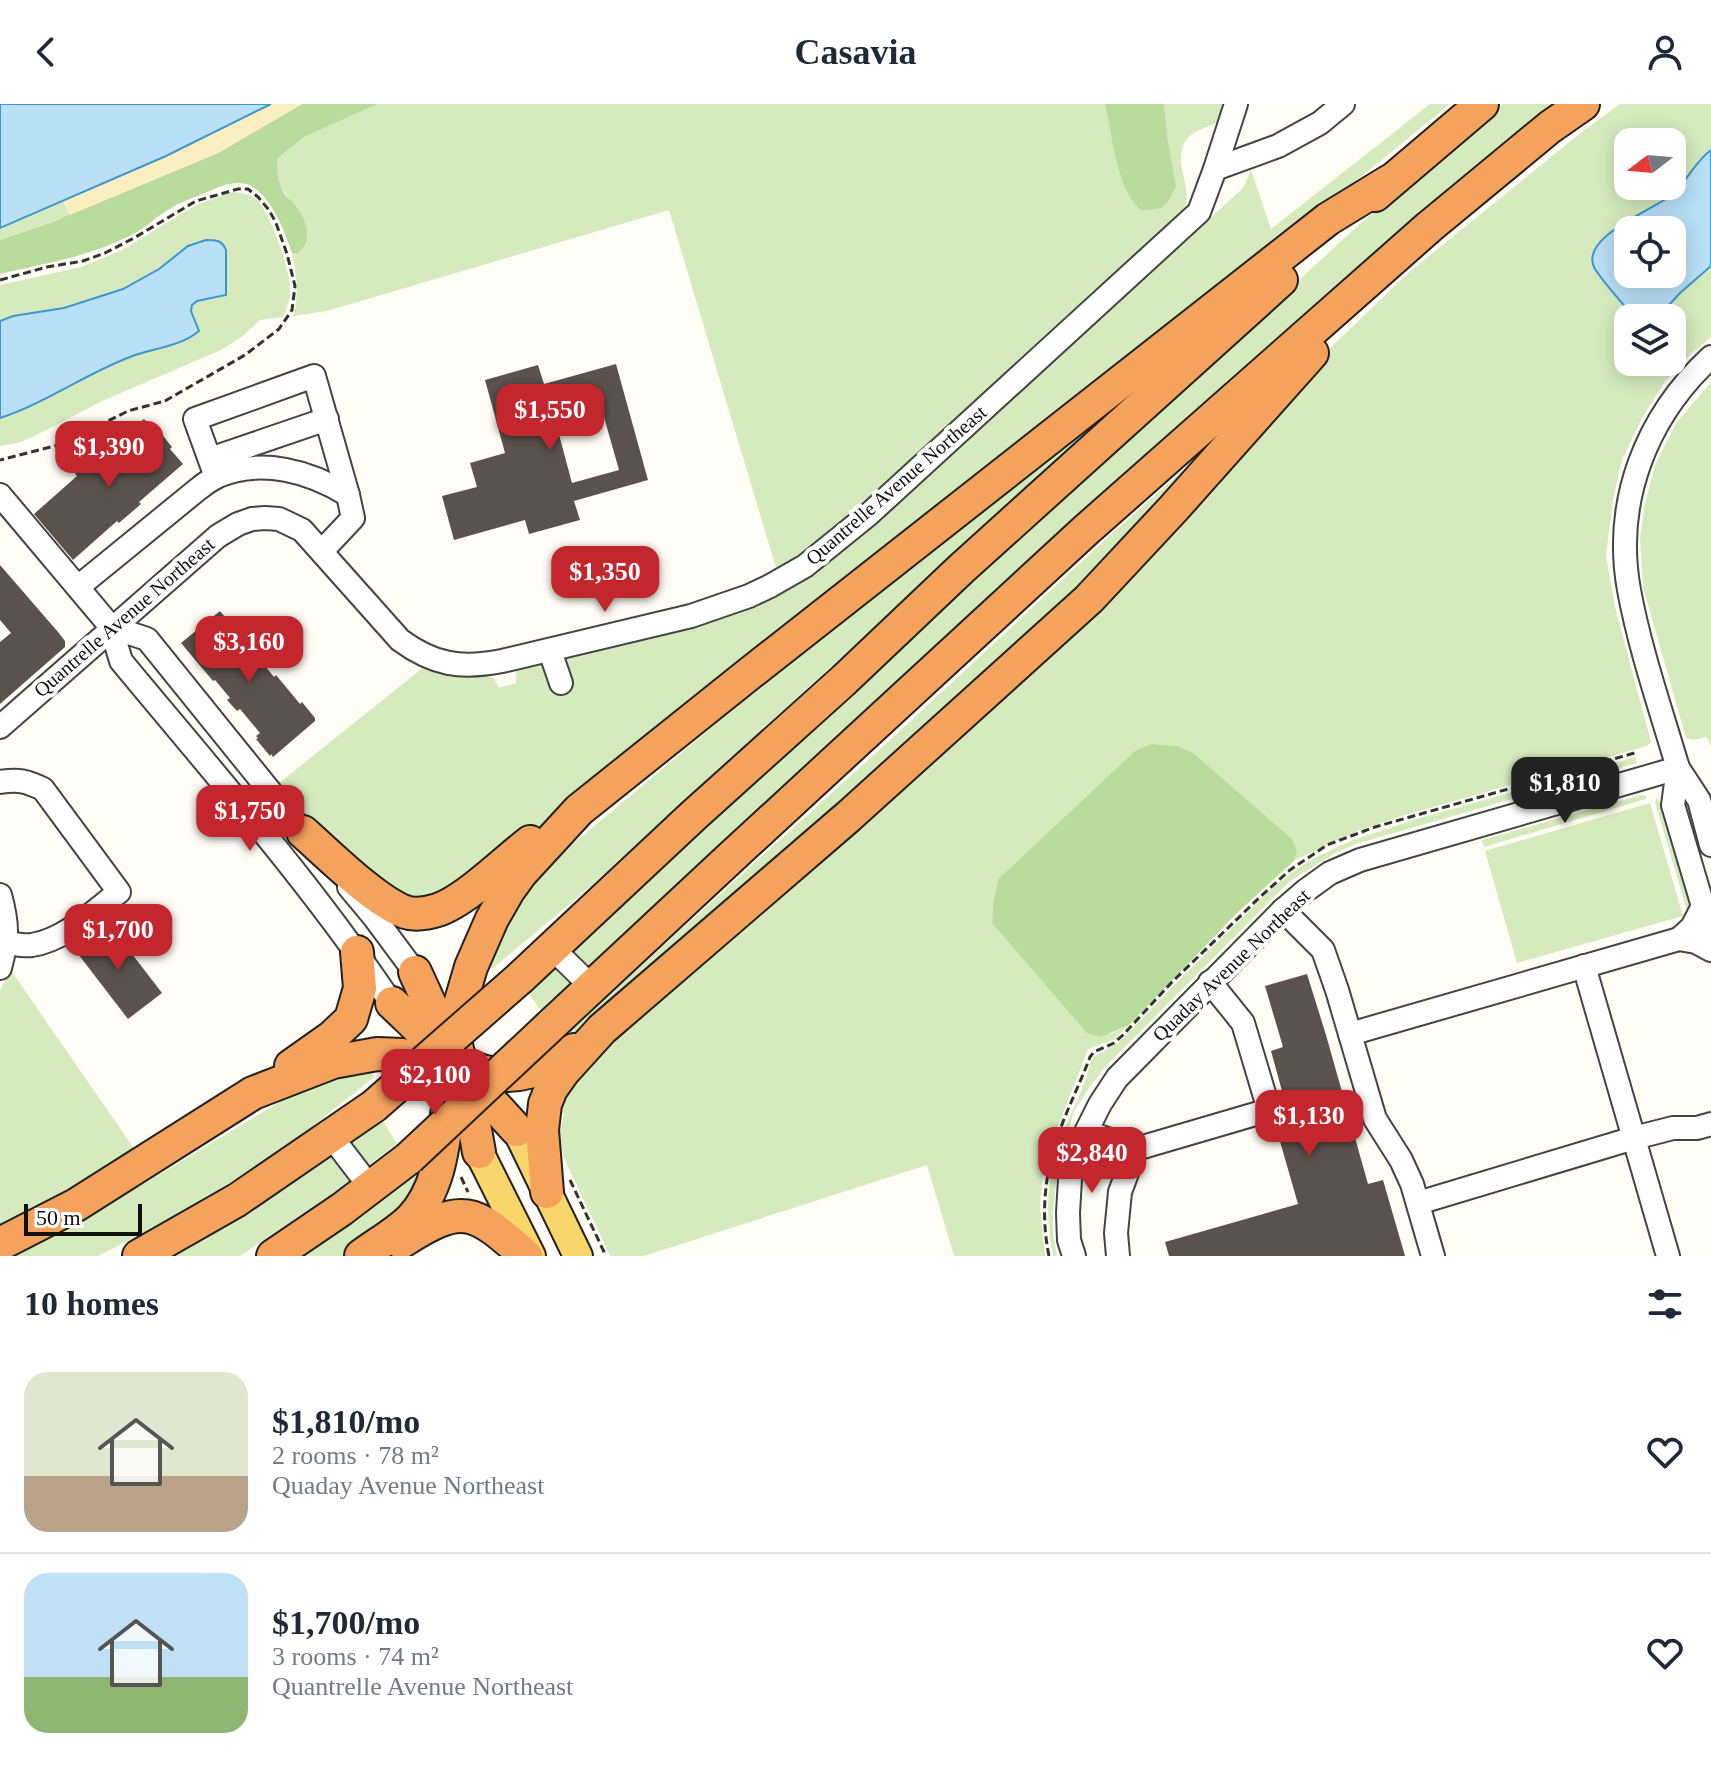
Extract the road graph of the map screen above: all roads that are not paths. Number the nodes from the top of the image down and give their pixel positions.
1 (1236, 104) edge
2 (1343, 104) edge
3 (1482, 104) edge
4 (1583, 104) edge
5 (1215, 169) junction
6 (1390, 181) junction
7 (1429, 227) junction
8 (1711, 357) edge
9 (327, 419) junction
10 (213, 468) junction
11 (0, 495) edge
12 (348, 495) junction
13 (322, 551) junction
14 (78, 587) junction
15 (111, 627) junction
16 (550, 651) junction
17 (561, 683) dead end
18 (0, 727) edge
19 (1678, 768) junction
20 (0, 782) edge
21 (579, 810) junction
22 (303, 832) junction
23 (1711, 845) edge
24 (0, 895) edge
25 (1703, 906) junction
26 (1283, 910) junction
27 (1711, 933) edge
28 (1679, 939) junction
29 (7, 943) junction
30 (552, 948) junction
31 (1711, 950) edge
32 (357, 952) junction
33 (1584, 966) junction
34 (0, 968) edge
35 (415, 972) joint
36 (1210, 982) junction
37 (592, 987) junction
38 (392, 1003) joint
39 (602, 1029) junction
40 (1350, 1034) junction
41 (455, 1065) junction
42 (253, 1093) junction
43 (1711, 1110) edge
44 (1711, 1124) edge
45 (1673, 1128) junction
46 (517, 1130) joint
47 (1087, 1132) junction
48 (331, 1136) junction
49 (1634, 1138) junction
50 (1136, 1149) junction
51 (467, 1160) joint
52 (559, 1186) junction
53 (370, 1187) junction
54 (1418, 1203) junction
55 (0, 1244) edge
56 (139, 1256) edge
57 (273, 1256) edge
58 (361, 1256) edge
59 (378, 1256) edge
60 (528, 1256) edge
61 (578, 1256) edge
62 (1074, 1256) edge
63 (1118, 1256) edge
64 (1433, 1256) edge
65 (1668, 1256) edge

1 - 5 street, Quantrelle Avenue Northeast
2 - 5 street
3 - 6 highway
4 - 7 highway
5 - 16 street, Quantrelle Avenue Northeast
6 - 21 highway
6 - 30 highway
7 - 37 highway
7 - 39 highway
8 - 19 street
9 - 10 street
9 - 10 street
9 - 12 street
10 - 12 street
10 - 14 street
11 - 14 street
12 - 13 street
13 - 15 street, Quantrelle Avenue Northeast
13 - 16 street, Quantrelle Avenue Northeast
14 - 15 street
15 - 18 street, Quantrelle Avenue Northeast
15 - 22 street
15 - 32 street
16 - 17 street
19 - 23 street
19 - 25 street
19 - 26 street, Quaday Avenue Northeast
20 - 29 street
21 - 22 highway
21 - 41 highway
22 - 35 street
24 - 29 street
25 - 27 street
25 - 28 street
26 - 36 street, Quaday Avenue Northeast
26 - 40 street
28 - 31 street
28 - 33 street
29 - 34 street
30 - 37 street
30 - 48 highway, bridge
32 - 38 street
32 - 42 highway
33 - 40 street
33 - 49 street
35 - 41 highway
36 - 47 street, Quaday Avenue Northeast
36 - 50 street
37 - 53 highway, bridge
38 - 41 highway
39 - 41 highway
39 - 52 highway
40 - 54 street
41 - 42 highway
41 - 46 highway
41 - 51 highway
41 - 58 highway
42 - 55 highway
43 - 45 street
44 - 45 street
45 - 49 street
46 - 52 main road
47 - 50 street
47 - 62 street, Quaday Avenue Northeast
48 - 53 street
48 - 56 highway
49 - 54 street
49 - 65 street
50 - 63 street
51 - 60 main road
52 - 61 main road
53 - 57 highway
54 - 64 street
59 - 60 highway

